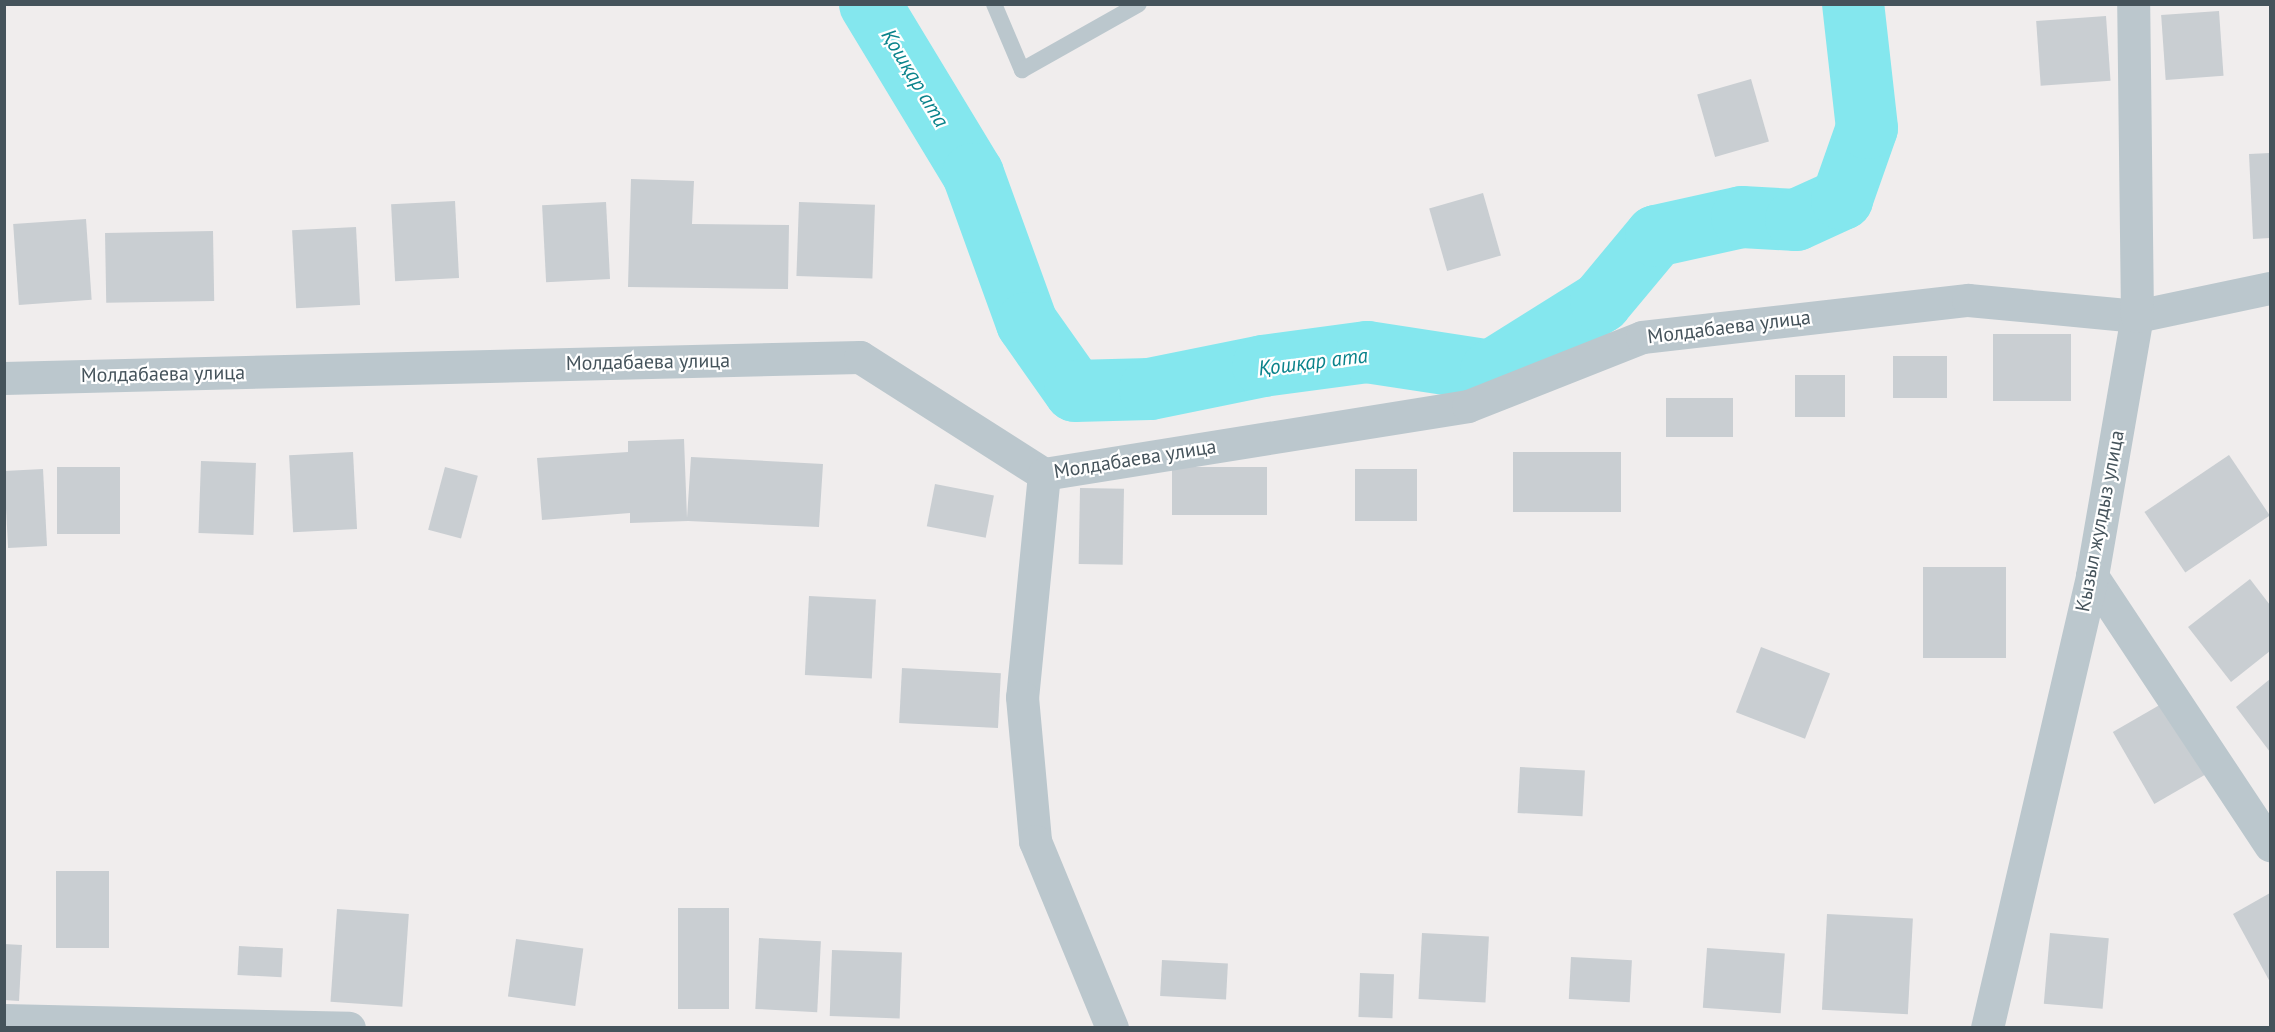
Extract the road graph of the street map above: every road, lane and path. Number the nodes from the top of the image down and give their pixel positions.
1 (994, 4) edge
2 (1139, 4) edge
3 (2133, 4) edge
4 (2271, 288) edge
5 (2137, 316) junction
6 (4, 378) edge
7 (1044, 474) junction
8 (2092, 576) junction
9 (2271, 845) edge
10 (4, 1020) edge
11 (349, 1028) edge
12 (1112, 1028) edge
13 (1987, 1028) edge

1 - 2 lane
3 - 5 street, Кызыл жулдыз улица
4 - 5 street, Молдабаева улица
5 - 7 street, Молдабаева улица
5 - 8 street, Кызыл жулдыз улица
6 - 7 street, Молдабаева улица
7 - 12 street
8 - 9 street
8 - 13 street, Кызыл жулдыз улица
10 - 11 street

